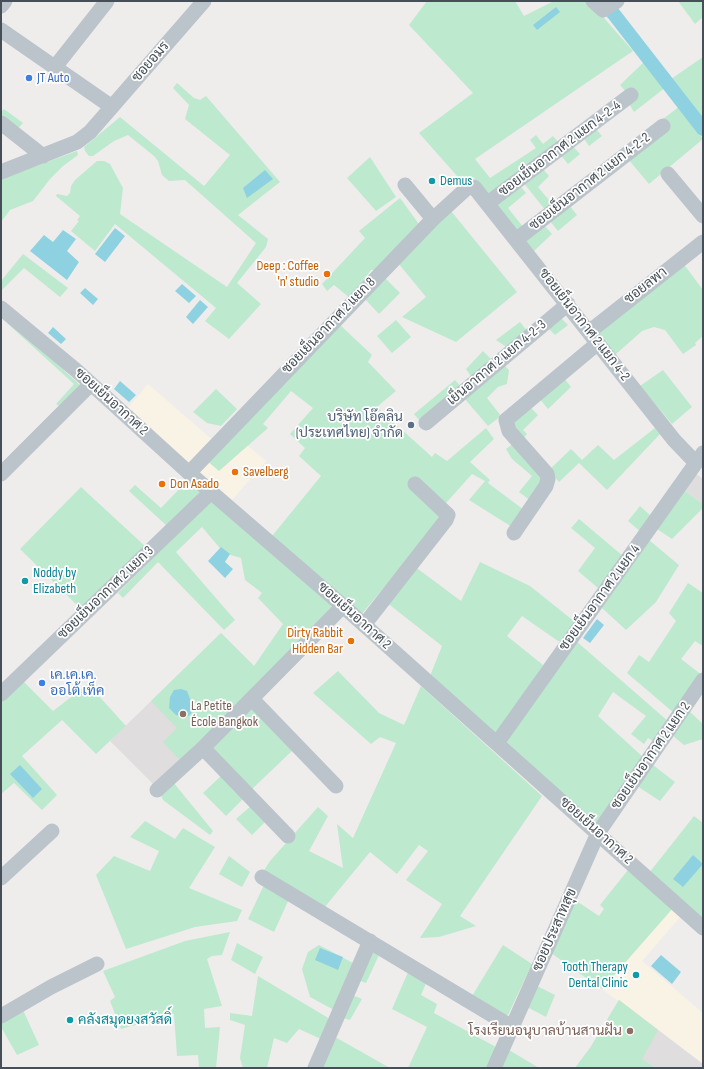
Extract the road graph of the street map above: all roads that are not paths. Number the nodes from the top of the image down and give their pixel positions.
1 (5, 1) edge
2 (107, 1) edge
3 (204, 1) edge
4 (593, 1) edge
5 (1, 6) edge
6 (611, 6) edge
7 (1, 30) edge
8 (55, 67) junction
9 (631, 95) dead end
10 (112, 107) junction
11 (1, 123) edge
12 (663, 126) dead end
13 (44, 156) junction
14 (1, 172) edge
15 (668, 174) dead end
16 (405, 185) dead end
17 (474, 186) joint
18 (488, 203) junction
19 (703, 216) edge
20 (433, 219) junction
21 (517, 239) junction
22 (703, 242) edge
23 (568, 304) junction
24 (1, 308) edge
25 (594, 338) junction
26 (91, 384) junction
27 (426, 423) dead end
28 (699, 458) edge
29 (189, 473) junction
30 (1, 474) edge
31 (415, 484) dead end
32 (211, 492) junction
33 (514, 533) dead end
34 (343, 606) junction
35 (364, 625) junction
36 (703, 680) edge
37 (1, 694) edge
38 (252, 700) junction
39 (497, 743) junction
40 (203, 748) junction
41 (336, 786) dead end
42 (157, 790) dead end
43 (52, 832) dead end
44 (598, 833) junction
45 (288, 836) dead end
46 (262, 877) dead end
47 (1, 878) edge
48 (703, 928) edge
49 (370, 942) junction
50 (97, 964) dead end
51 (1, 1016) edge
52 (512, 1027) junction
53 (315, 1068) edge
54 (494, 1068) edge

1 - 5 street
2 - 8 street
3 - 10 street, ซอยอมร
4 - 6 street
7 - 8 street
8 - 10 street
9 - 18 street, ซอยเย็นอากาศ 2 แยก 4-2-4
10 - 13 street, ซอยอมร
11 - 13 street
12 - 21 street, ซอยเย็นอากาศ 2 แยก 4-2-2
13 - 14 street, ซอยอมร
15 - 19 street
16 - 20 street
17 - 18 street, ซอยเย็นอากาศ 2 แยก 4-2
17 - 20 street, ซอยเย็นอากาศ 2 แยก 8
18 - 21 street, ซอยเย็นอากาศ 2 แยก 4-2
20 - 29 street, ซอยเย็นอากาศ 2 แยก 8
21 - 23 street, ซอยเย็นอากาศ 2 แยก 4-2
22 - 25 street, ซอยลพา
23 - 25 street, ซอยเย็นอากาศ 2 แยก 4-2
23 - 27 street, เย็นอากาศ 2 แยก 4-2-3
24 - 26 street, ซอยเย็นอากาศ 2
25 - 28 street, ซอยเย็นอากาศ 2 แยก 4-2
25 - 33 street, ซอยลพา
26 - 29 street, ซอยเย็นอากาศ 2
26 - 30 street
28 - 39 street, ซอยเย็นอากาศ 2 แยก 4
29 - 32 street, ซอยเย็นอากาศ 2
31 - 35 street
32 - 34 street, ซอยเย็นอากาศ 2
32 - 37 street, ซอยเย็นอากาศ 2 แยก 3
34 - 35 street, ซอยเย็นอากาศ 2
34 - 38 street
35 - 39 street, ซอยเย็นอากาศ 2
36 - 44 street, ซอยเย็นอากาศ 2 แยก 2
38 - 40 street
38 - 41 street
39 - 44 street, ซอยเย็นอากาศ 2
40 - 42 street
40 - 45 street
43 - 47 street
44 - 48 street, ซอยเย็นอากาศ 2
44 - 52 street, ซอยประสาทสุข
46 - 49 street
49 - 52 street
49 - 53 street
50 - 51 street
52 - 54 street, ซอยประสาทสุข

